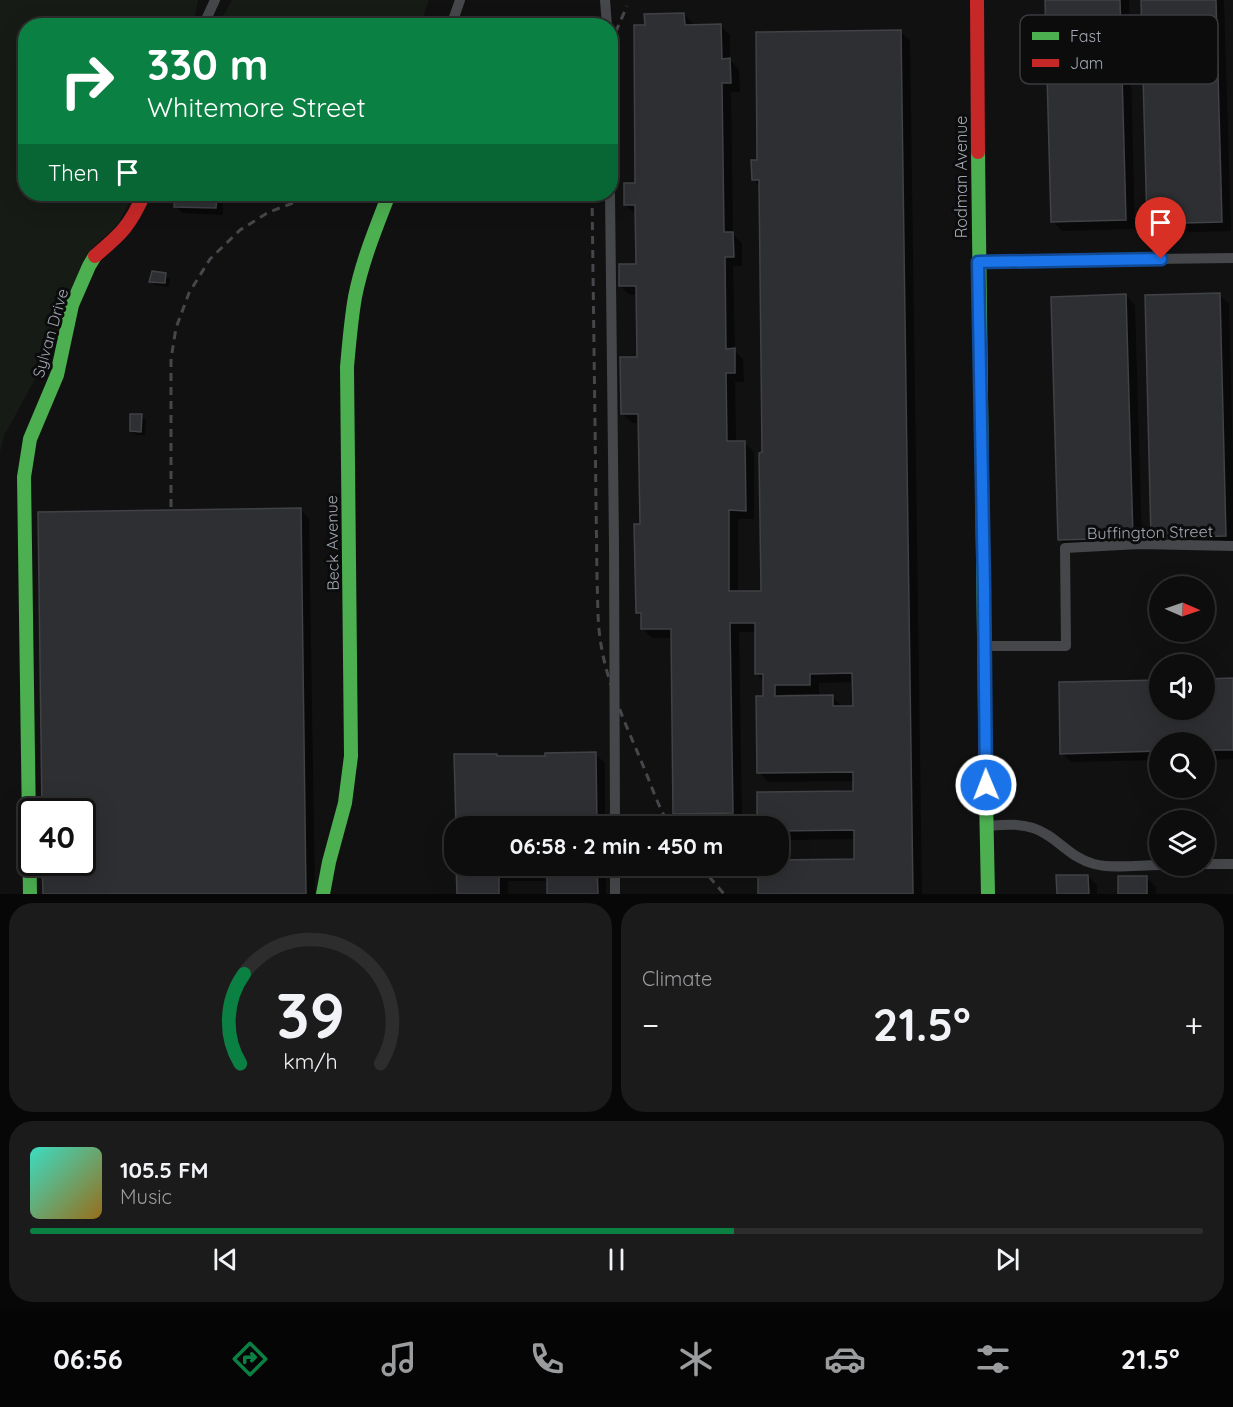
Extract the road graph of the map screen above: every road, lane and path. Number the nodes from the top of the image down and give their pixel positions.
1 (215, 0) edge
2 (460, 0) edge
3 (605, 0) edge
4 (976, 0) edge
5 (207, 18) edge
6 (454, 18) edge
7 (606, 18) edge
8 (141, 201) edge
9 (386, 201) edge
10 (610, 201) edge
11 (1233, 258) edge
12 (978, 262) junction
13 (1233, 546) edge
14 (985, 646) junction
15 (615, 816) edge
16 (987, 826) junction
17 (1215, 864) edge
18 (1233, 864) edge
19 (1149, 865) edge
20 (615, 876) edge
21 (30, 894) edge
22 (323, 894) edge
23 (615, 894) edge
24 (988, 894) edge

1 - 5 street
2 - 6 street
3 - 7 street
4 - 12 street, Rodman Avenue
8 - 21 street, Sylvan Drive
9 - 22 street, Beck Avenue
10 - 15 street
11 - 12 street
12 - 14 street, Rodman Avenue
13 - 14 street, Buffington Street
14 - 16 street, Rodman Avenue
16 - 19 street
16 - 24 street, Rodman Avenue
17 - 18 street
20 - 23 street

